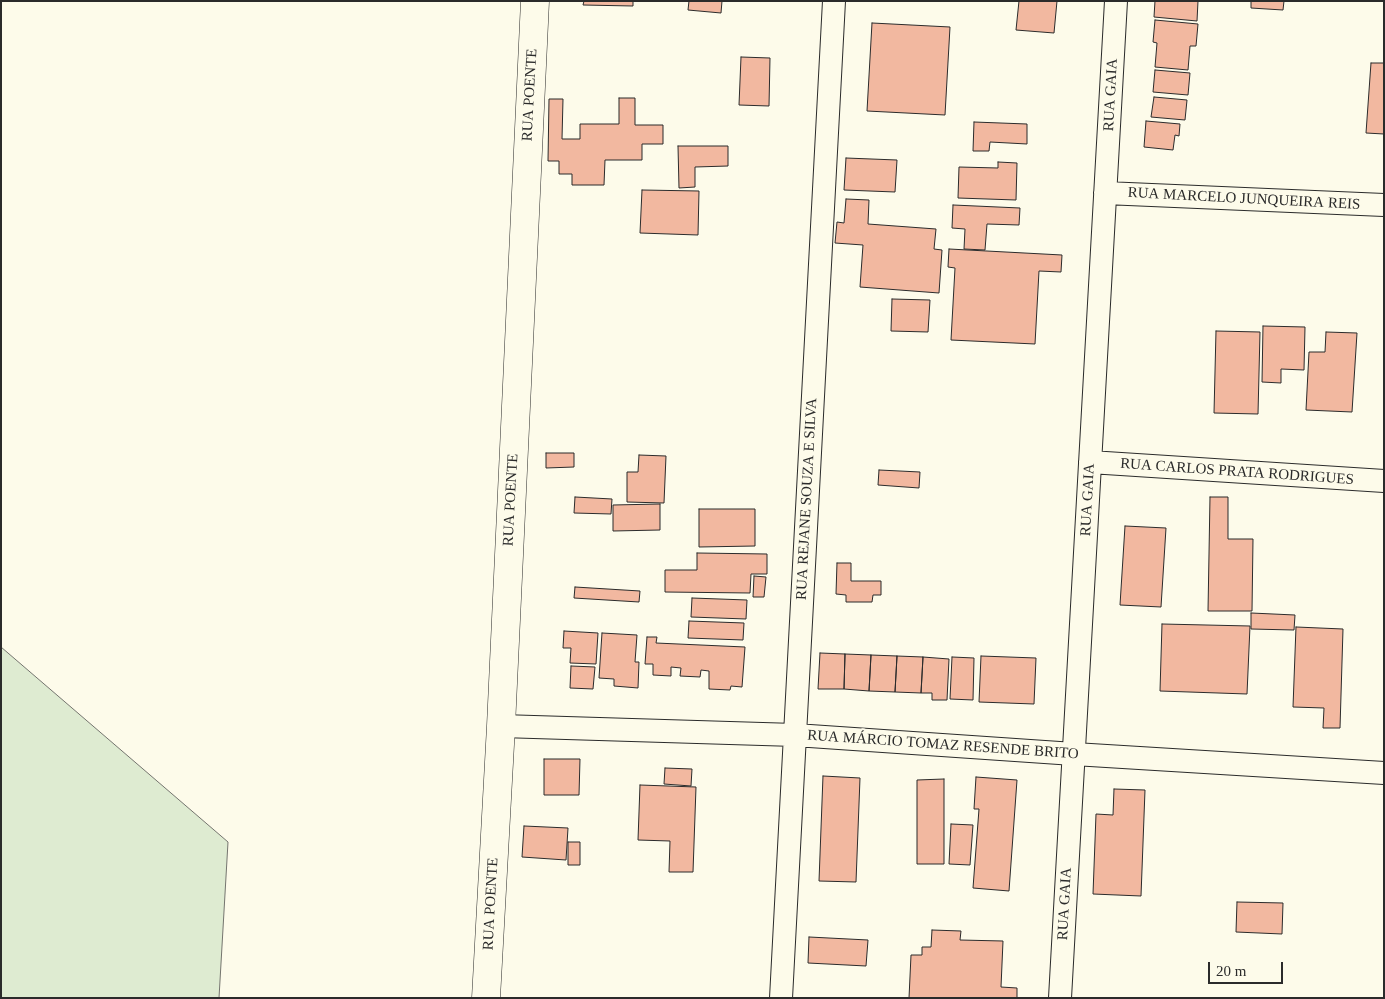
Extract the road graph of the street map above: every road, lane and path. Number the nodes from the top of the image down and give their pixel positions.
1 (535, 1) edge
2 (834, 1) edge
3 (1116, 1) edge
4 (1105, 193) junction
5 (1384, 205) edge
6 (1090, 462) junction
7 (1384, 481) edge
8 (501, 726) junction
9 (795, 735) junction
10 (1074, 754) junction
11 (1384, 773) edge
12 (486, 998) edge
13 (781, 998) edge
14 (1060, 998) edge

1 - 8 street, RUA POENTE
2 - 9 street, RUA REJANE SOUZA E SILVA
3 - 4 street, RUA GAIA
4 - 5 street, RUA MARCELO JUNQUEIRA REIS
4 - 6 street, RUA GAIA
6 - 7 street, RUA CARLOS PRATA RODRIGUES
6 - 10 street, RUA GAIA
8 - 9 street, RUA MÁRCIO TOMAZ RESENDE BRITO
8 - 12 street, RUA POENTE
9 - 10 street, RUA MÁRCIO TOMAZ RESENDE BRITO
9 - 13 street, RUA REJANE SOUZA E SILVA
10 - 11 street, RUA MÁRCIO TOMAZ RESENDE BRITO
10 - 14 street, RUA GAIA

